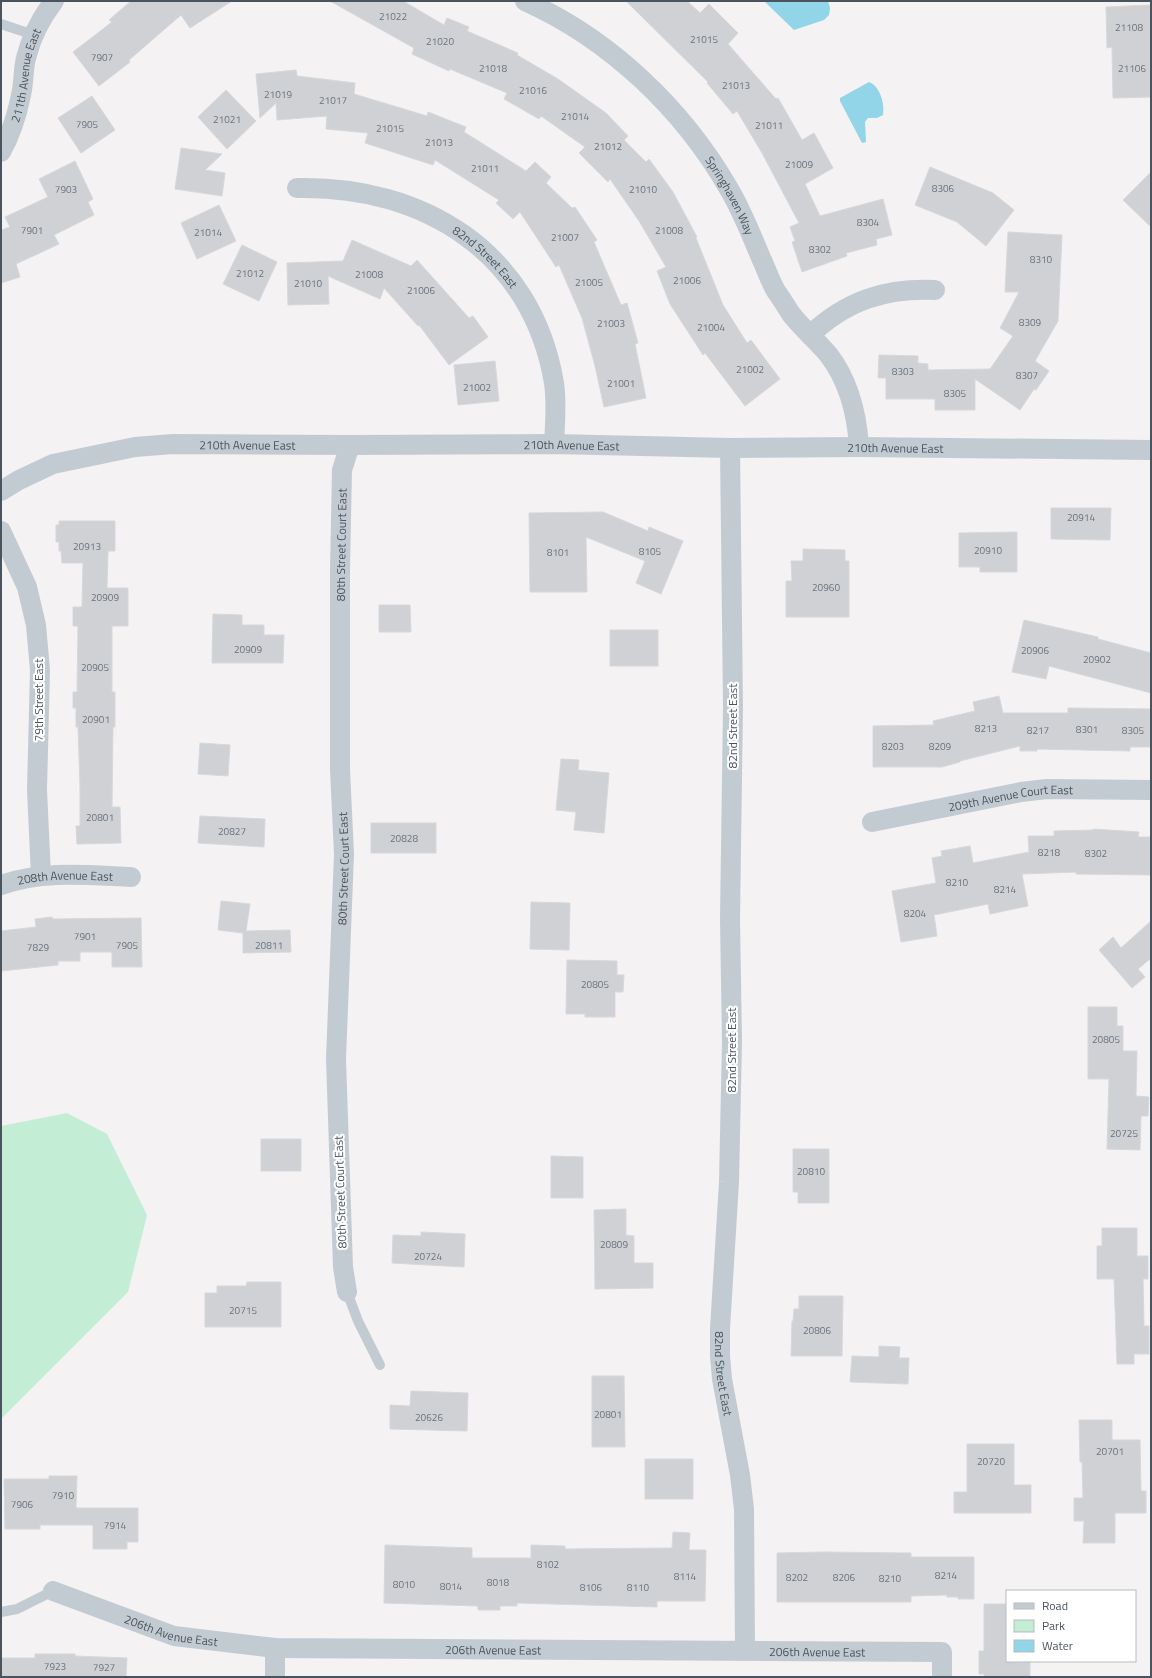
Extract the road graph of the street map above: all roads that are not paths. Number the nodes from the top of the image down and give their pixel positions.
1 (54, 1) edge
2 (525, 1) edge
3 (1, 24) edge
4 (34, 35) junction
5 (1, 152) edge
6 (297, 188) dead end
7 (936, 290) dead end
8 (810, 335) junction
9 (554, 444) junction
10 (350, 445) junction
11 (859, 447) junction
12 (730, 448) junction
13 (1151, 450) edge
14 (1, 491) edge
15 (1, 531) edge
16 (1151, 790) edge
17 (872, 822) dead end
18 (41, 876) junction
19 (130, 877) dead end
20 (1, 885) edge
21 (347, 1292) joint
22 (380, 1365) dead end
23 (53, 1592) joint
24 (1, 1612) edge
25 (275, 1648) junction
26 (745, 1650) junction
27 (276, 1677) edge
28 (942, 1677) edge

1 - 4 street, 211th Avenue East
2 - 8 street, Springhaven Way
3 - 4 lane
4 - 5 street, 211th Avenue East
6 - 9 street, 82nd Street East
7 - 8 street
8 - 11 street, Springhaven Way
9 - 10 street, 210th Avenue East
9 - 12 street, 210th Avenue East
10 - 14 street, 210th Avenue East
10 - 21 street, 80th Street Court East
11 - 12 street, 210th Avenue East
11 - 13 street, 210th Avenue East
12 - 26 street, 82nd Street East
15 - 18 street, 79th Street East
16 - 17 street, 209th Avenue Court East
18 - 19 street, 208th Avenue East
18 - 20 street, 208th Avenue East
21 - 22 lane
23 - 24 lane
23 - 25 street, 206th Avenue East
25 - 26 street, 206th Avenue East
25 - 27 street
26 - 28 street, 206th Avenue East

